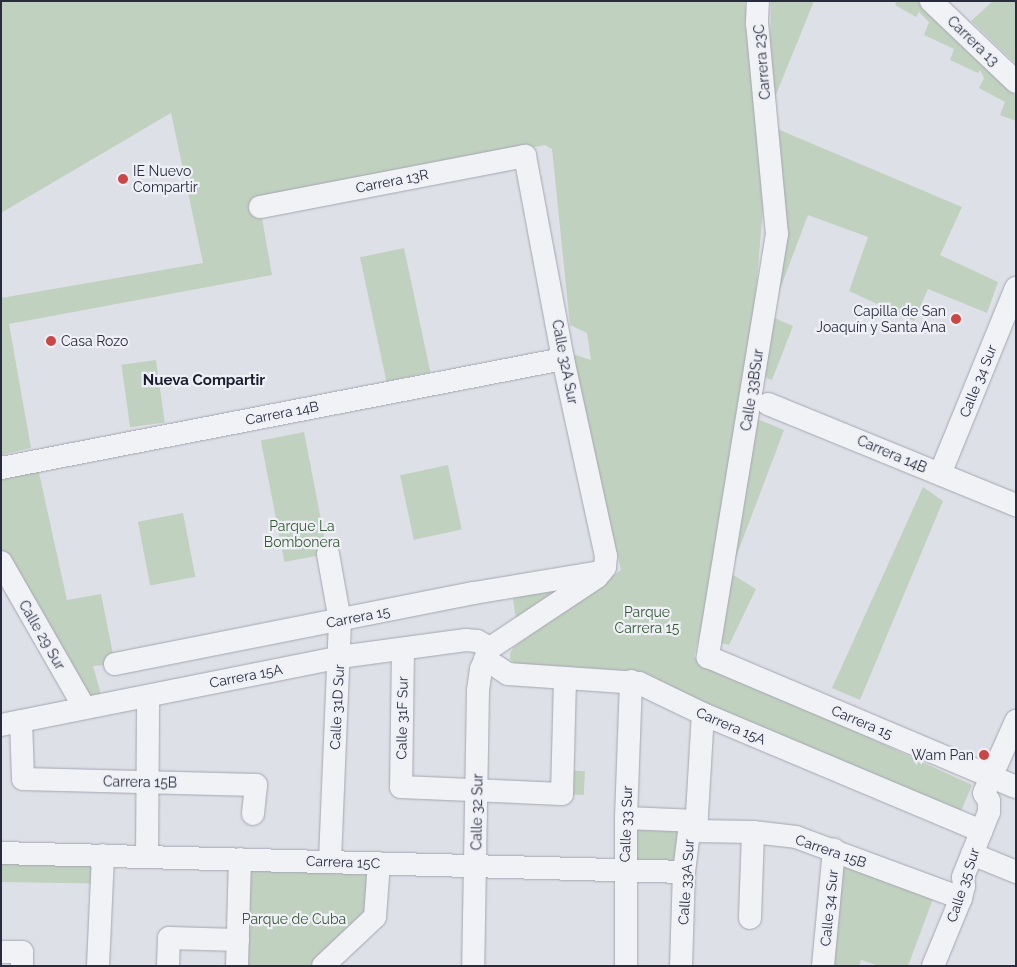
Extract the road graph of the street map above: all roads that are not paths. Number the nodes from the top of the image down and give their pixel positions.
1 (758, 1) edge
2 (931, 1) edge
3 (1016, 82) edge
4 (768, 122) joint
5 (525, 156) joint
6 (260, 207) dead end
7 (1016, 288) edge
8 (563, 358) junction
9 (768, 404) dead end
10 (1, 468) edge
11 (940, 474) junction
12 (1016, 504) edge
13 (328, 554) dead end
14 (1, 562) edge
15 (603, 569) junction
16 (340, 621) junction
17 (403, 649) junction
18 (488, 653) junction
19 (708, 657) joint
20 (340, 658) junction
21 (115, 664) dead end
22 (565, 678) junction
23 (631, 681) junction
24 (148, 696) junction
25 (84, 707) junction
26 (703, 714) junction
27 (1016, 720) edge
28 (11, 723) edge
29 (992, 777) junction
30 (147, 782) junction
31 (1016, 787) edge
32 (478, 792) junction
33 (254, 814) dead end
34 (626, 818) junction
35 (696, 826) junction
36 (981, 831) junction
37 (753, 832) junction
38 (834, 850) junction
39 (1, 852) edge
40 (972, 854) junction
41 (103, 855) junction
42 (147, 857) junction
43 (240, 859) junction
44 (330, 862) junction
45 (379, 863) junction
46 (476, 866) junction
47 (625, 870) junction
48 (684, 872) junction
49 (1016, 872) edge
50 (961, 898) junction
51 (750, 918) dead end
52 (238, 940) junction
53 (98, 966) edge
54 (168, 966) edge
55 (237, 966) edge
56 (323, 966) edge
57 (473, 966) edge
58 (626, 966) edge
59 (682, 966) edge
60 (823, 966) edge
61 (933, 966) edge

1 - 4 street, Carrera 23C
2 - 3 street, Carrera 13
4 - 19 street, Calle 33BSur
5 - 6 street, Carrera 13R
5 - 8 street, Calle 32A Sur
7 - 11 street, Calle 34 Sur
8 - 10 street, Carrera 14B
8 - 15 street, Calle 32A Sur
9 - 11 street, Carrera 14B
11 - 12 street, Carrera 14B
13 - 16 street, Calle 31D Sur
14 - 25 street, Calle 29 Sur
15 - 16 street, Carrera 15
15 - 18 street
16 - 20 street, Calle 31D Sur
16 - 21 street, Carrera 15
17 - 18 street, Carrera 15A
17 - 20 street, Carrera 15A
17 - 32 street, Calle 31F Sur
18 - 22 street, Carrera 15A
18 - 32 street, Calle 32 Sur
19 - 29 street, Carrera 15
20 - 24 street, Carrera 15A
20 - 44 street, Calle 31D Sur
22 - 23 street, Carrera 15A
22 - 32 street
23 - 26 street, Carrera 15A
23 - 34 street, Calle 33 Sur
24 - 25 street, Carrera 15A
24 - 30 street
25 - 28 street, Carrera 15A
26 - 35 street, Calle 33A Sur
26 - 36 street, Carrera 15A
27 - 29 street, Calle 35 Sur
28 - 30 street, Carrera 15B
29 - 31 street, Carrera 15
29 - 36 street, Calle 35 Sur
30 - 33 street, Carrera 15B
30 - 42 street
32 - 46 street, Calle 32 Sur
34 - 35 street, Carrera 15B
34 - 47 street, Calle 33 Sur
35 - 37 street, Carrera 15B
35 - 48 street, Calle 33A Sur
36 - 40 street, Calle 35 Sur
37 - 38 street, Carrera 15B
37 - 51 street
38 - 50 street, Carrera 15B
38 - 60 street, Calle 34 Sur
39 - 41 street, Carrera 15C
40 - 49 street
40 - 50 street, Calle 35 Sur
41 - 42 street, Carrera 15C
41 - 53 street
42 - 43 street, Carrera 15C
43 - 44 street, Carrera 15C
43 - 52 street
44 - 45 street, Carrera 15C
45 - 46 street, Carrera 15C
45 - 56 street
46 - 47 street, Carrera 15C
46 - 57 street, Calle 32 Sur
47 - 48 street, Carrera 15C
47 - 58 street, Calle 33 Sur
48 - 59 street, Calle 33A Sur
50 - 61 street, Calle 35 Sur
52 - 54 street
52 - 55 street

